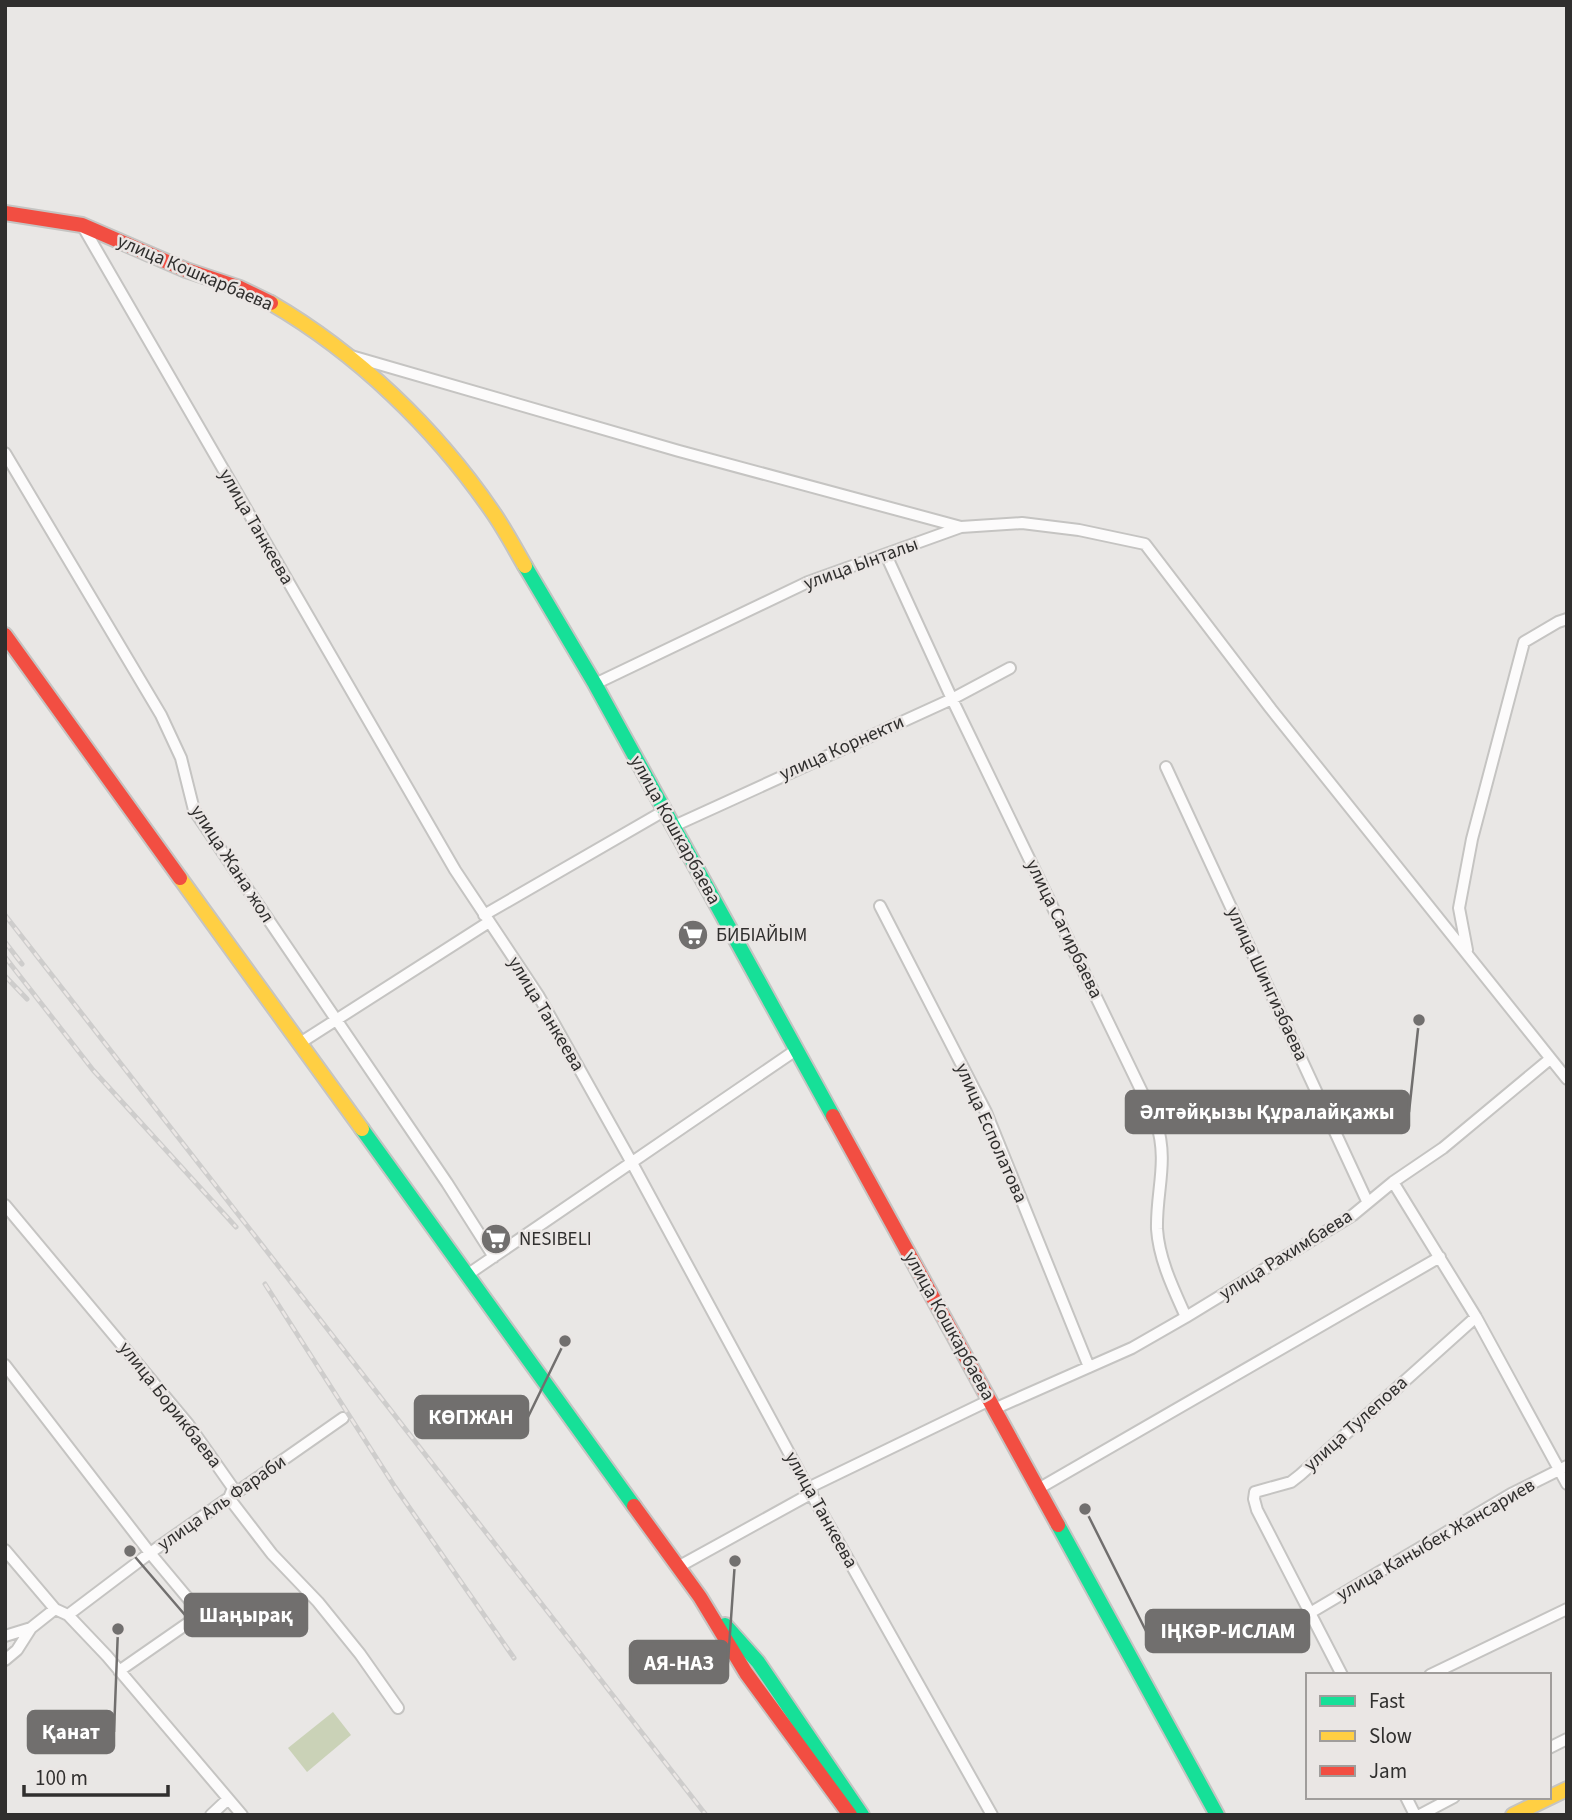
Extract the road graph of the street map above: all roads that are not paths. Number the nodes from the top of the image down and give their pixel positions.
1 (5, 213) edge
2 (82, 225) junction
3 (349, 355) junction
4 (5, 453) edge
5 (961, 527) junction
6 (886, 555) junction
7 (1567, 619) edge
8 (5, 635) edge
9 (1010, 668) dead end
10 (595, 684) junction
11 (952, 699) junction
12 (1166, 767) dead end
13 (663, 811) junction
14 (674, 826) junction
15 (880, 906) dead end
16 (487, 919) junction
17 (1468, 953) junction
18 (336, 1021) junction
19 (300, 1043) junction
20 (796, 1050) junction
21 (1550, 1059) junction
22 (1567, 1079) edge
23 (632, 1163) junction
24 (1393, 1182) junction
25 (1367, 1201) junction
26 (6, 1208) edge
27 (494, 1257) junction
28 (1440, 1257) junction
29 (467, 1275) junction
30 (1186, 1317) junction
31 (1476, 1317) junction
32 (5, 1364) edge
33 (1089, 1367) junction
34 (992, 1404) junction
35 (343, 1418) dead end
36 (1563, 1468) edge
37 (1567, 1484) edge
38 (1038, 1489) junction
39 (810, 1491) junction
40 (229, 1498) junction
41 (5, 1550) edge
42 (150, 1553) junction
43 (678, 1567) junction
44 (700, 1597) junction
45 (55, 1609) junction
46 (1567, 1609) edge
47 (1310, 1613) junction
48 (68, 1615) junction
49 (31, 1628) junction
50 (5, 1636) edge
51 (5, 1660) edge
52 (758, 1662) junction
53 (119, 1671) junction
54 (746, 1673) junction
55 (1341, 1673) edge
56 (1434, 1673) edge
57 (398, 1708) dead end
58 (1567, 1739) edge
59 (1551, 1747) edge
60 (1567, 1789) edge
61 (1551, 1797) edge
62 (228, 1799) junction
63 (1407, 1799) edge
64 (1450, 1799) edge
65 (1546, 1799) edge
66 (211, 1815) edge
67 (242, 1815) edge
68 (850, 1815) edge
69 (862, 1815) edge
70 (992, 1815) edge
71 (1217, 1815) edge
72 (1418, 1815) edge
73 (1513, 1815) edge

1 - 2 street, улица Кошкарбаева
2 - 3 street, улица Кошкарбаева
2 - 16 street, улица Танкеева
3 - 5 street
3 - 10 street, улица Кошкарбаева
4 - 18 street, улица Жана жол
5 - 6 street, улица Ынталы
5 - 17 street, улица Ынталы
6 - 10 street, улица Ынталы
6 - 11 street, улица Сагирбаева
7 - 17 street
8 - 19 street
9 - 11 street, улица Корнекти
10 - 13 street, улица Кошкарбаева
11 - 14 street, улица Корнекти
11 - 30 street, улица Сагирбаева
12 - 25 street, улица Шингизбаева
13 - 14 street, улица Кошкарбаева
13 - 16 street
14 - 20 street, улица Кошкарбаева
15 - 33 street, улица Есполатова
16 - 18 street
16 - 23 street, улица Танкеева
17 - 21 street
18 - 19 street
18 - 27 street, улица Жана жол
19 - 29 street
20 - 23 street
20 - 34 street, улица Кошкарбаева
21 - 22 street
21 - 24 street, улица Рахимбаева
23 - 27 street
23 - 39 street, улица Танкеева
24 - 25 street, улица Рахимбаева
24 - 28 street
25 - 30 street, улица Рахимбаева
26 - 40 street, улица Борикбаева
27 - 29 street
28 - 31 street
28 - 38 street
29 - 43 street
30 - 33 street, улица Рахимбаева
31 - 36 street
31 - 47 street, улица Тулепова
32 - 42 street
33 - 34 street, улица Рахимбаева
34 - 38 street, улица Кошкарбаева
34 - 39 street, улица Рахимбаева
35 - 40 street, улица Аль Фараби
36 - 37 street
36 - 47 street, улица Каныбек Жансариев
38 - 71 street, улица Кошкарбаева
39 - 43 street, улица Рахимбаева
39 - 70 street, улица Танкеева
40 - 42 street, улица Аль Фараби
40 - 57 street, улица Борикбаева
41 - 45 street
42 - 48 street, улица Аль Фараби
42 - 53 street
43 - 44 street
44 - 52 street
44 - 54 street
45 - 48 street
45 - 49 street
46 - 56 street
47 - 55 street, улица Тулепова
48 - 53 street
49 - 50 street
49 - 51 street
52 - 54 street
52 - 69 street
53 - 62 street
54 - 68 street
58 - 59 street
60 - 61 street
62 - 66 street
62 - 67 street
63 - 72 street
64 - 72 street
65 - 73 street

